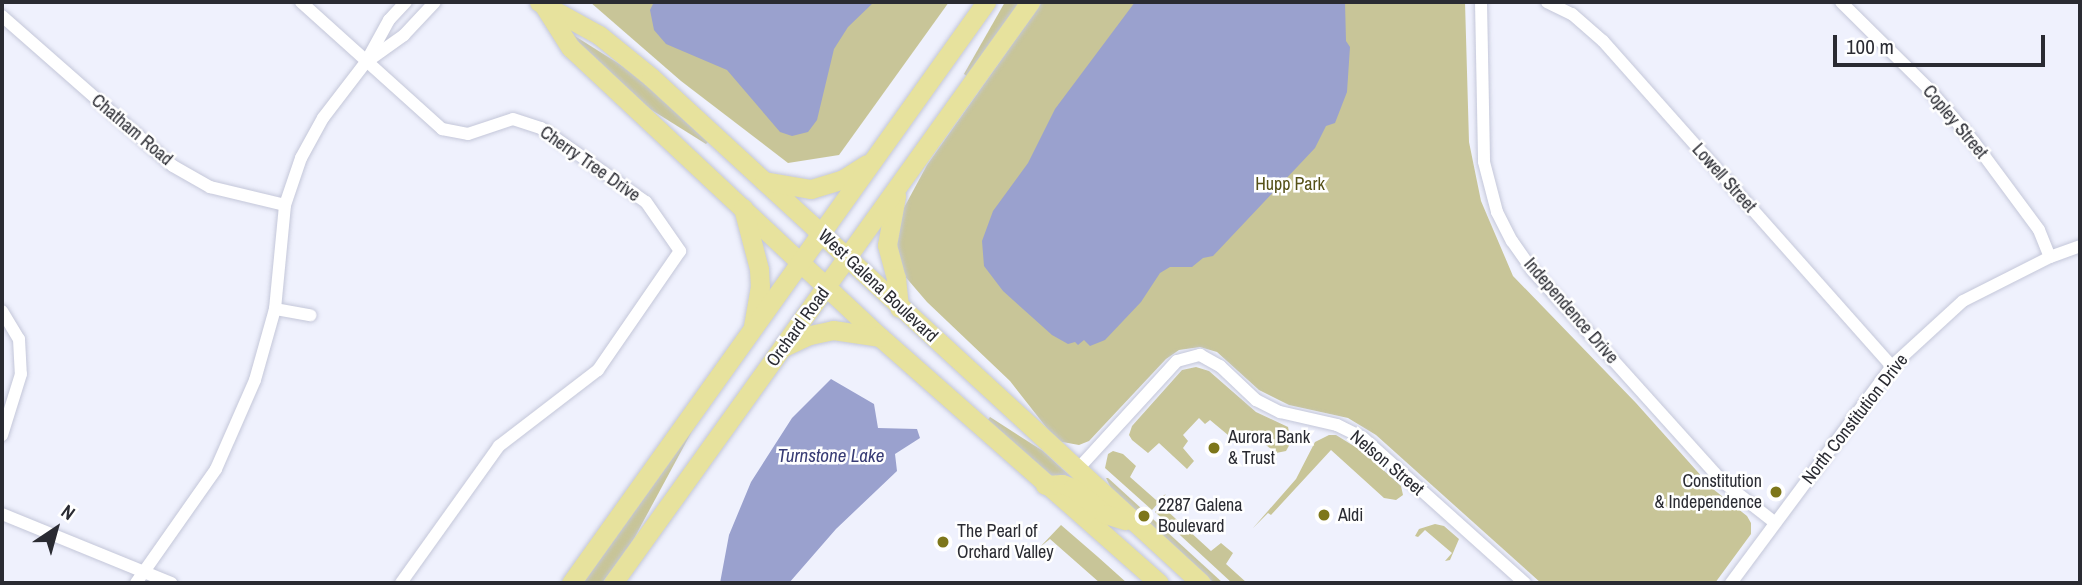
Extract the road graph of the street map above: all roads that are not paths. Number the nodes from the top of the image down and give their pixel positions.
1 (301, 2) edge
2 (406, 2) edge
3 (435, 2) edge
4 (986, 2) edge
5 (1030, 2) edge
6 (1480, 2) edge
7 (1547, 2) edge
8 (1841, 2) edge
9 (541, 3) edge
10 (2, 16) edge
11 (366, 62) junction
12 (874, 160) junction
13 (764, 181) junction
14 (897, 188) junction
15 (285, 205) junction
16 (743, 208) junction
17 (821, 234) junction
18 (2080, 247) edge
19 (2050, 257) junction
20 (846, 259) junction
21 (801, 263) junction
22 (827, 286) junction
23 (900, 308) junction
24 (275, 309) junction
25 (2, 311) edge
26 (310, 315) dead end
27 (752, 329) junction
28 (880, 337) junction
29 (782, 348) junction
30 (1892, 366) junction
31 (2, 435) edge
32 (1077, 470) junction
33 (1045, 485) junction
34 (2, 514) edge
35 (1774, 522) junction
36 (1136, 524) junction
37 (144, 571) junction
38 (136, 583) edge
39 (171, 583) edge
40 (401, 583) edge
41 (570, 583) edge
42 (613, 583) edge
43 (1159, 583) edge
44 (1201, 583) edge
45 (1525, 583) edge
46 (1731, 583) edge

1 - 11 street, Cherry Tree Drive
2 - 11 street
3 - 11 street
4 - 12 main road, Orchard Road
5 - 14 main road, Orchard Road
6 - 35 street, Independence Drive
7 - 30 street, Lowell Street
8 - 19 street, Copley Street
9 - 13 main road, West Galena Boulevard
9 - 16 main road, West Galena Boulevard
10 - 15 street, Chatham Road
11 - 15 street
11 - 40 street, Cherry Tree Drive
12 - 13 main road
12 - 17 main road, Orchard Road
13 - 17 main road, West Galena Boulevard
14 - 20 main road, Orchard Road
14 - 23 main road
15 - 24 street
16 - 21 main road, West Galena Boulevard
16 - 27 main road
17 - 20 main road, West Galena Boulevard
17 - 21 main road, Orchard Road
18 - 19 street, North Constitution Drive
19 - 30 street, North Constitution Drive
20 - 22 main road, Orchard Road
20 - 23 main road, West Galena Boulevard
21 - 22 main road, West Galena Boulevard
21 - 27 main road, Orchard Road
22 - 28 main road, West Galena Boulevard
22 - 29 main road, Orchard Road
23 - 32 main road, West Galena Boulevard
24 - 26 street
24 - 37 street
25 - 31 street
27 - 41 main road, Orchard Road
28 - 29 main road
28 - 33 main road, West Galena Boulevard
29 - 42 main road, Orchard Road
30 - 35 street, North Constitution Drive
32 - 36 main road, West Galena Boulevard
32 - 45 street, Nelson Street
33 - 36 main road
33 - 43 main road, West Galena Boulevard
34 - 37 street
35 - 46 street, North Constitution Drive
36 - 44 main road, West Galena Boulevard
37 - 38 street
37 - 39 street

